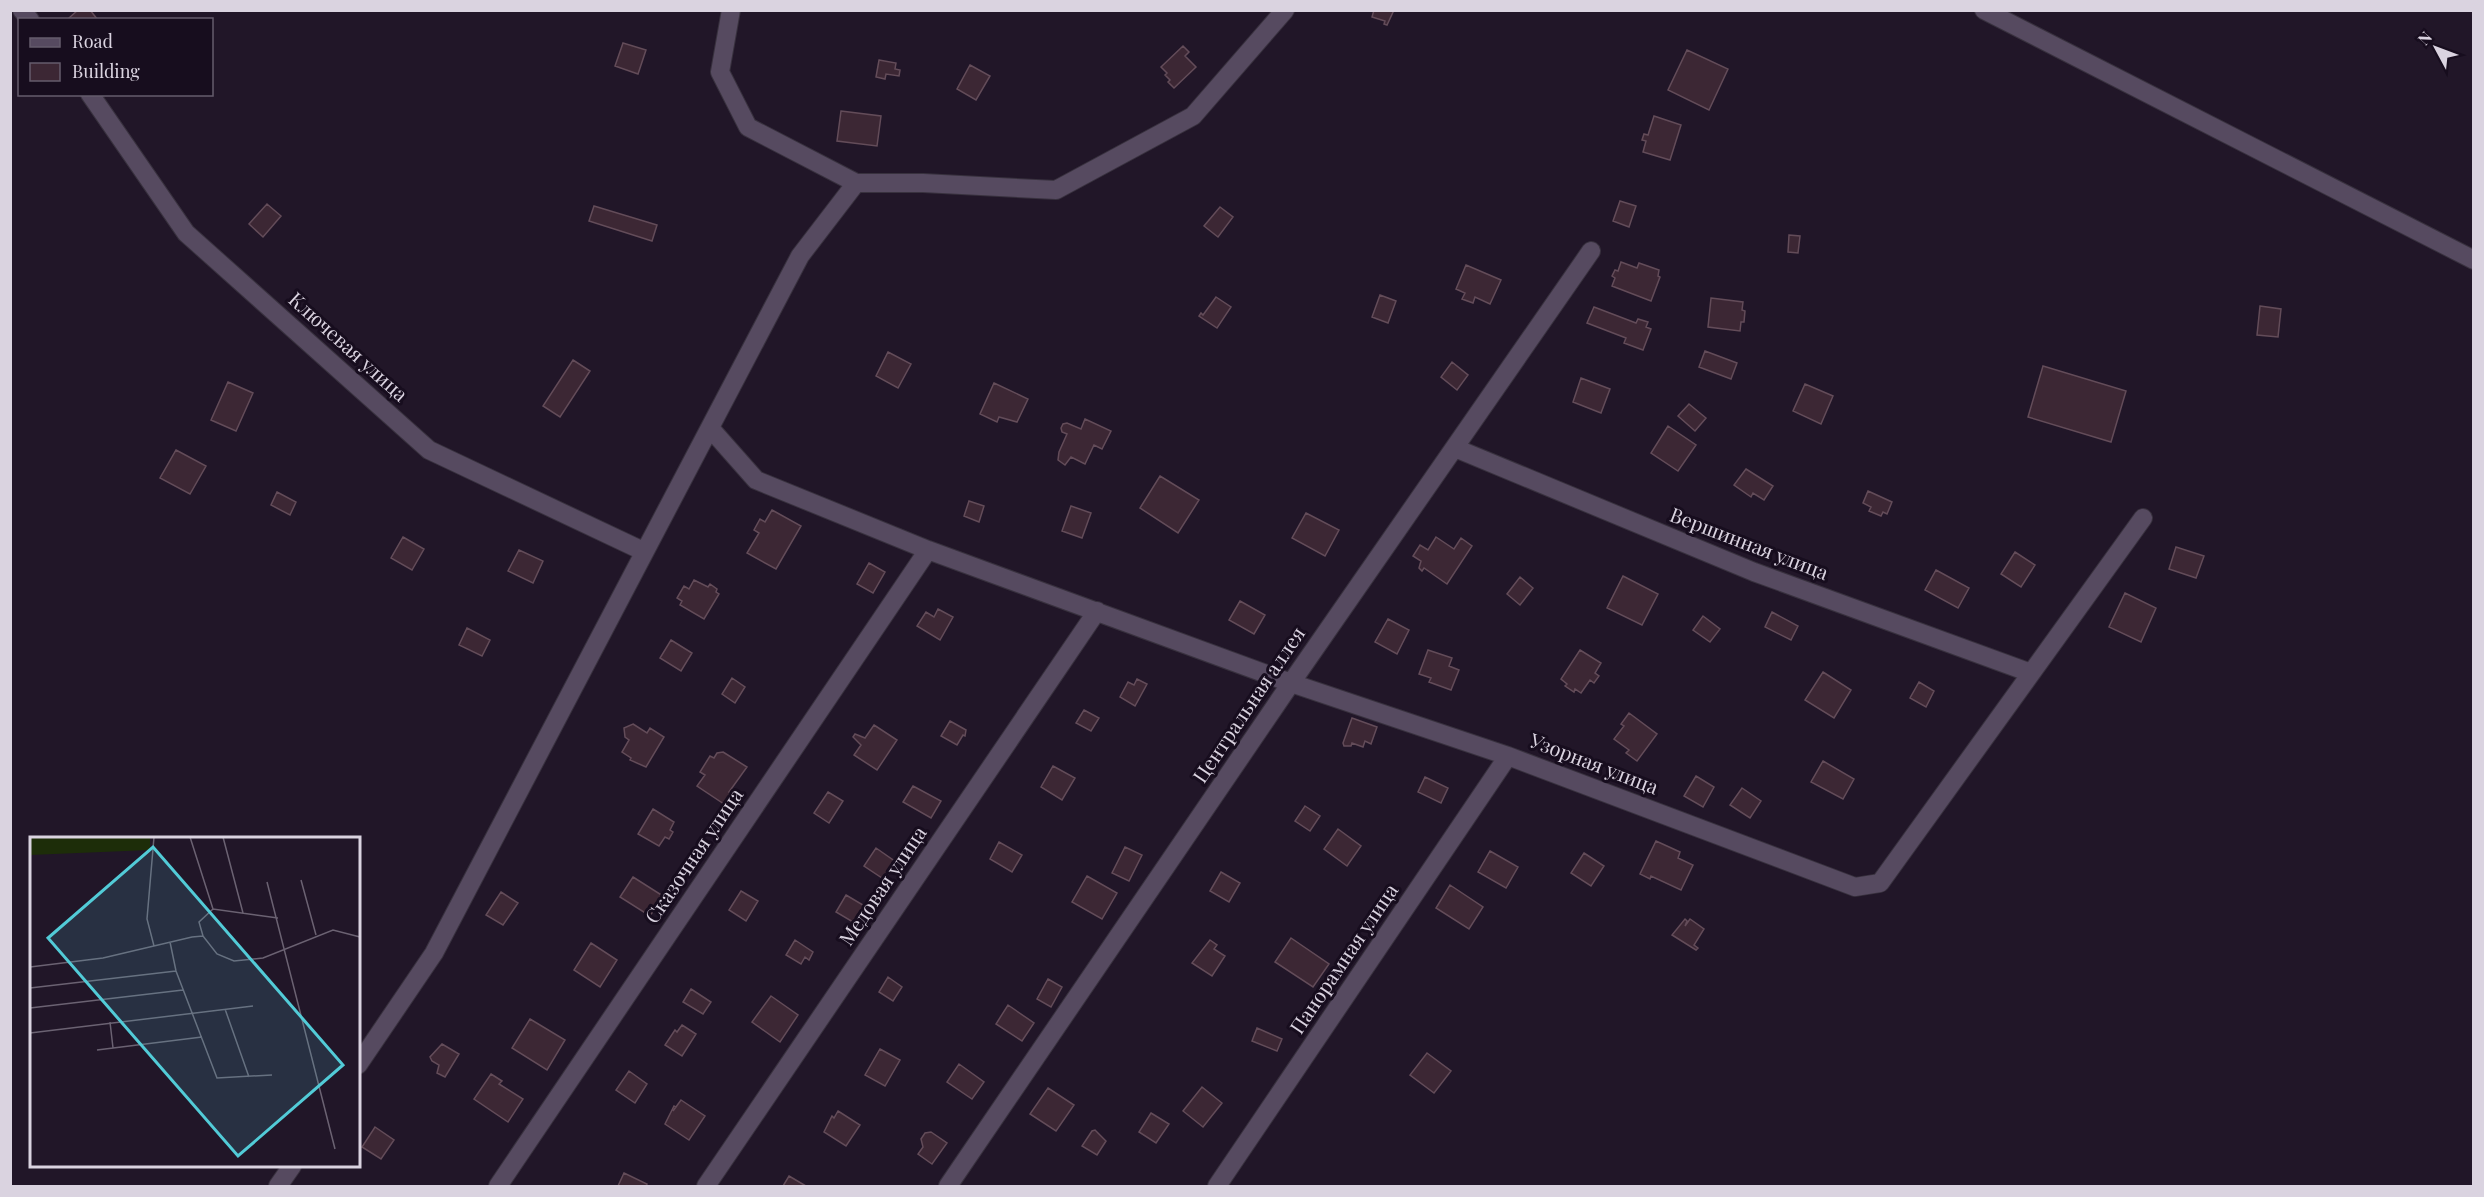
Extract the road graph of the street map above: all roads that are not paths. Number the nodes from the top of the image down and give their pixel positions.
1 (731, 10) edge
2 (1285, 10) edge
3 (1984, 10) edge
4 (91, 96) edge
5 (856, 183) junction
6 (1591, 251) dead end
7 (2474, 260) edge
8 (710, 428) junction
9 (1455, 448) junction
10 (2143, 518) dead end
11 (928, 550) junction
12 (643, 551) junction
13 (1097, 611) junction
14 (2031, 673) junction
15 (1291, 683) junction
16 (1508, 756) junction
17 (360, 1062) edge
18 (291, 1167) edge
19 (278, 1186) edge
20 (498, 1186) edge
21 (706, 1186) edge
22 (948, 1186) edge
23 (1217, 1186) edge

1 - 5 street
2 - 5 street
3 - 7 street
4 - 12 street, Ключевая улица
5 - 8 street
6 - 9 street, Центральная аллея
8 - 11 street, Узорная улица
8 - 12 street
9 - 14 street, Вершинная улица
9 - 15 street, Центральная аллея
10 - 14 street
11 - 13 street, Узорная улица
11 - 20 street, Сказочная улица
12 - 17 street
13 - 15 street, Узорная улица
13 - 21 street, Медовая улица
14 - 16 street, Узорная улица
15 - 16 street, Узорная улица
15 - 22 street, Центральная аллея
16 - 23 street, Панорамная улица
18 - 19 street

